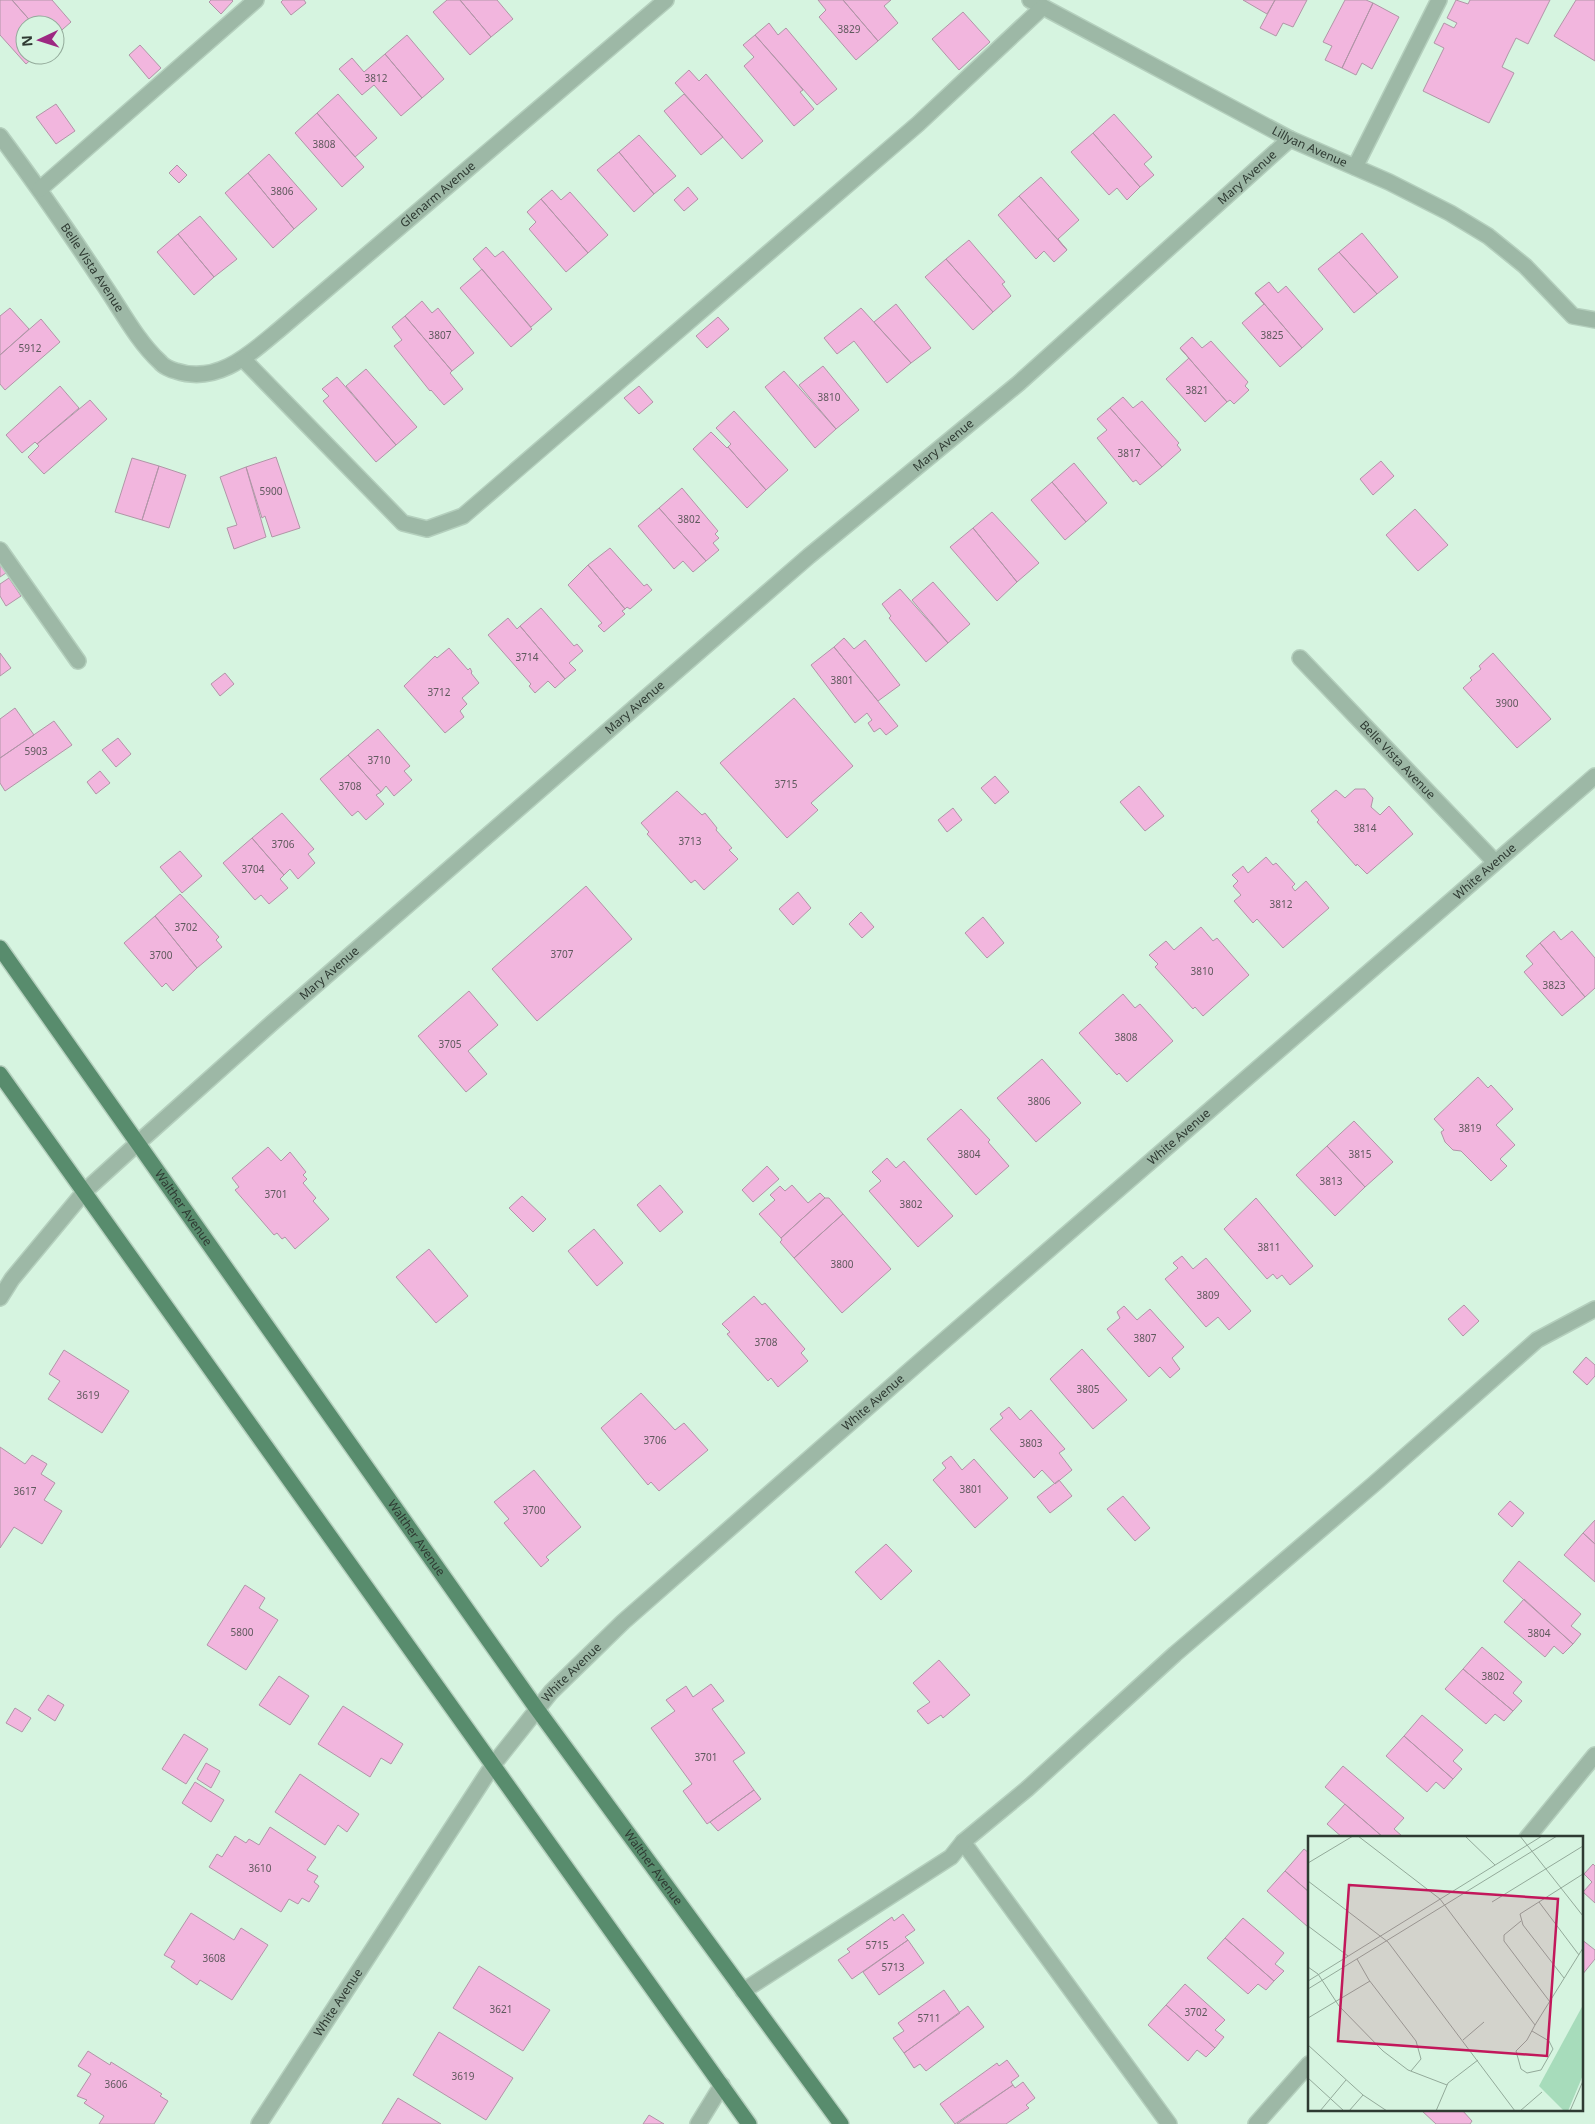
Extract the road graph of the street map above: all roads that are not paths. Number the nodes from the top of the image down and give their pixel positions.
1 (256, 0) edge
2 (666, 0) edge
3 (1439, 0) edge
4 (1037, 3) edge
5 (0, 136) edge
6 (1290, 139) junction
7 (1355, 167) junction
8 (40, 188) junction
9 (1595, 320) edge
10 (243, 359) junction
11 (202, 374) joint
12 (0, 550) edge
13 (1300, 658) dead end
14 (78, 661) dead end
15 (1595, 776) edge
16 (1495, 862) junction
17 (0, 948) edge
18 (0, 1074) edge
19 (138, 1142) junction
20 (85, 1191) junction
21 (0, 1298) edge
22 (1595, 1309) edge
23 (537, 1709) junction
24 (1595, 1755) edge
25 (493, 1764) junction
26 (1529, 1836) edge
27 (963, 1842) junction
28 (743, 1991) junction
29 (1308, 2065) edge
30 (722, 2086) junction
31 (259, 2124) edge
32 (698, 2124) edge
33 (749, 2124) edge
34 (840, 2124) edge
35 (1169, 2124) edge
36 (1256, 2124) edge

1 - 8 street
2 - 10 street, Glenarm Avenue
3 - 7 street
4 - 6 street, Lillyan Avenue
4 - 10 street
5 - 8 street, Belle Vista Avenue
6 - 7 street, Lillyan Avenue
6 - 19 street, Mary Avenue
7 - 9 street, Lillyan Avenue
8 - 11 street, Belle Vista Avenue
10 - 11 street, Glenarm Avenue
12 - 14 street
13 - 16 street, Belle Vista Avenue
15 - 16 street, White Avenue
16 - 23 street, White Avenue
17 - 19 main road, Walther Avenue
18 - 20 main road
19 - 20 street, Mary Avenue
19 - 23 main road, Walther Avenue
20 - 21 street, Mary Avenue
20 - 25 main road
22 - 27 street
23 - 25 street, White Avenue
23 - 28 main road, Walther Avenue
24 - 26 street
25 - 30 main road
25 - 31 street, White Avenue
27 - 28 street
27 - 35 street
28 - 34 main road, Walther Avenue
29 - 36 street
30 - 32 street
30 - 33 main road

